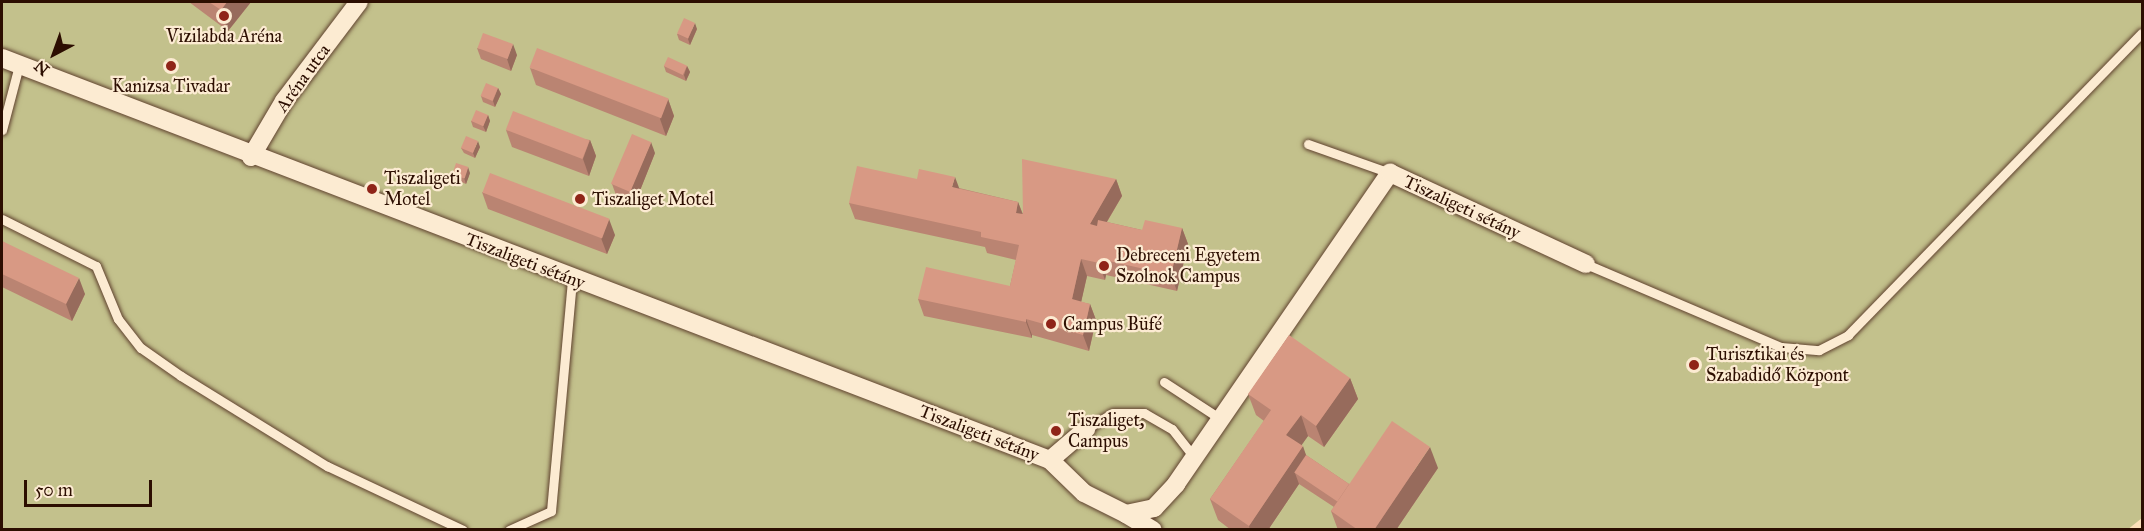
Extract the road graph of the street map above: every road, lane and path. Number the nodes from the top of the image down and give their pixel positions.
1 (359, 2) edge
2 (2142, 33) edge
3 (2, 58) edge
4 (19, 65) junction
5 (2, 130) edge
6 (1308, 144) dead end
7 (251, 157) junction
8 (1390, 173) junction
9 (2, 219) edge
10 (1586, 264) joint
11 (572, 279) junction
12 (1164, 382) dead end
13 (1219, 418) junction
14 (1086, 429) joint
15 (1193, 456) junction
16 (1050, 460) junction
17 (1126, 514) junction
18 (463, 530) edge
19 (509, 530) edge
20 (1153, 530) edge

1 - 7 street, Aréna utca
2 - 10 lane
3 - 4 street, Tiszaligeti sétány
4 - 5 lane
4 - 7 street, Tiszaligeti sétány
6 - 8 lane
7 - 11 street, Tiszaligeti sétány
8 - 10 street, Tiszaligeti sétány
8 - 13 street, Tiszaligeti sétány
9 - 18 lane
11 - 16 street, Tiszaligeti sétány
11 - 19 lane
12 - 13 lane
13 - 15 street, Tiszaligeti sétány
14 - 15 lane, Tiszaligeti sétány
14 - 16 street, Tiszaligeti sétány
15 - 17 street, Tiszaligeti sétány
16 - 17 street, Tiszaligeti sétány
17 - 20 street, Tiszaligeti sétány

